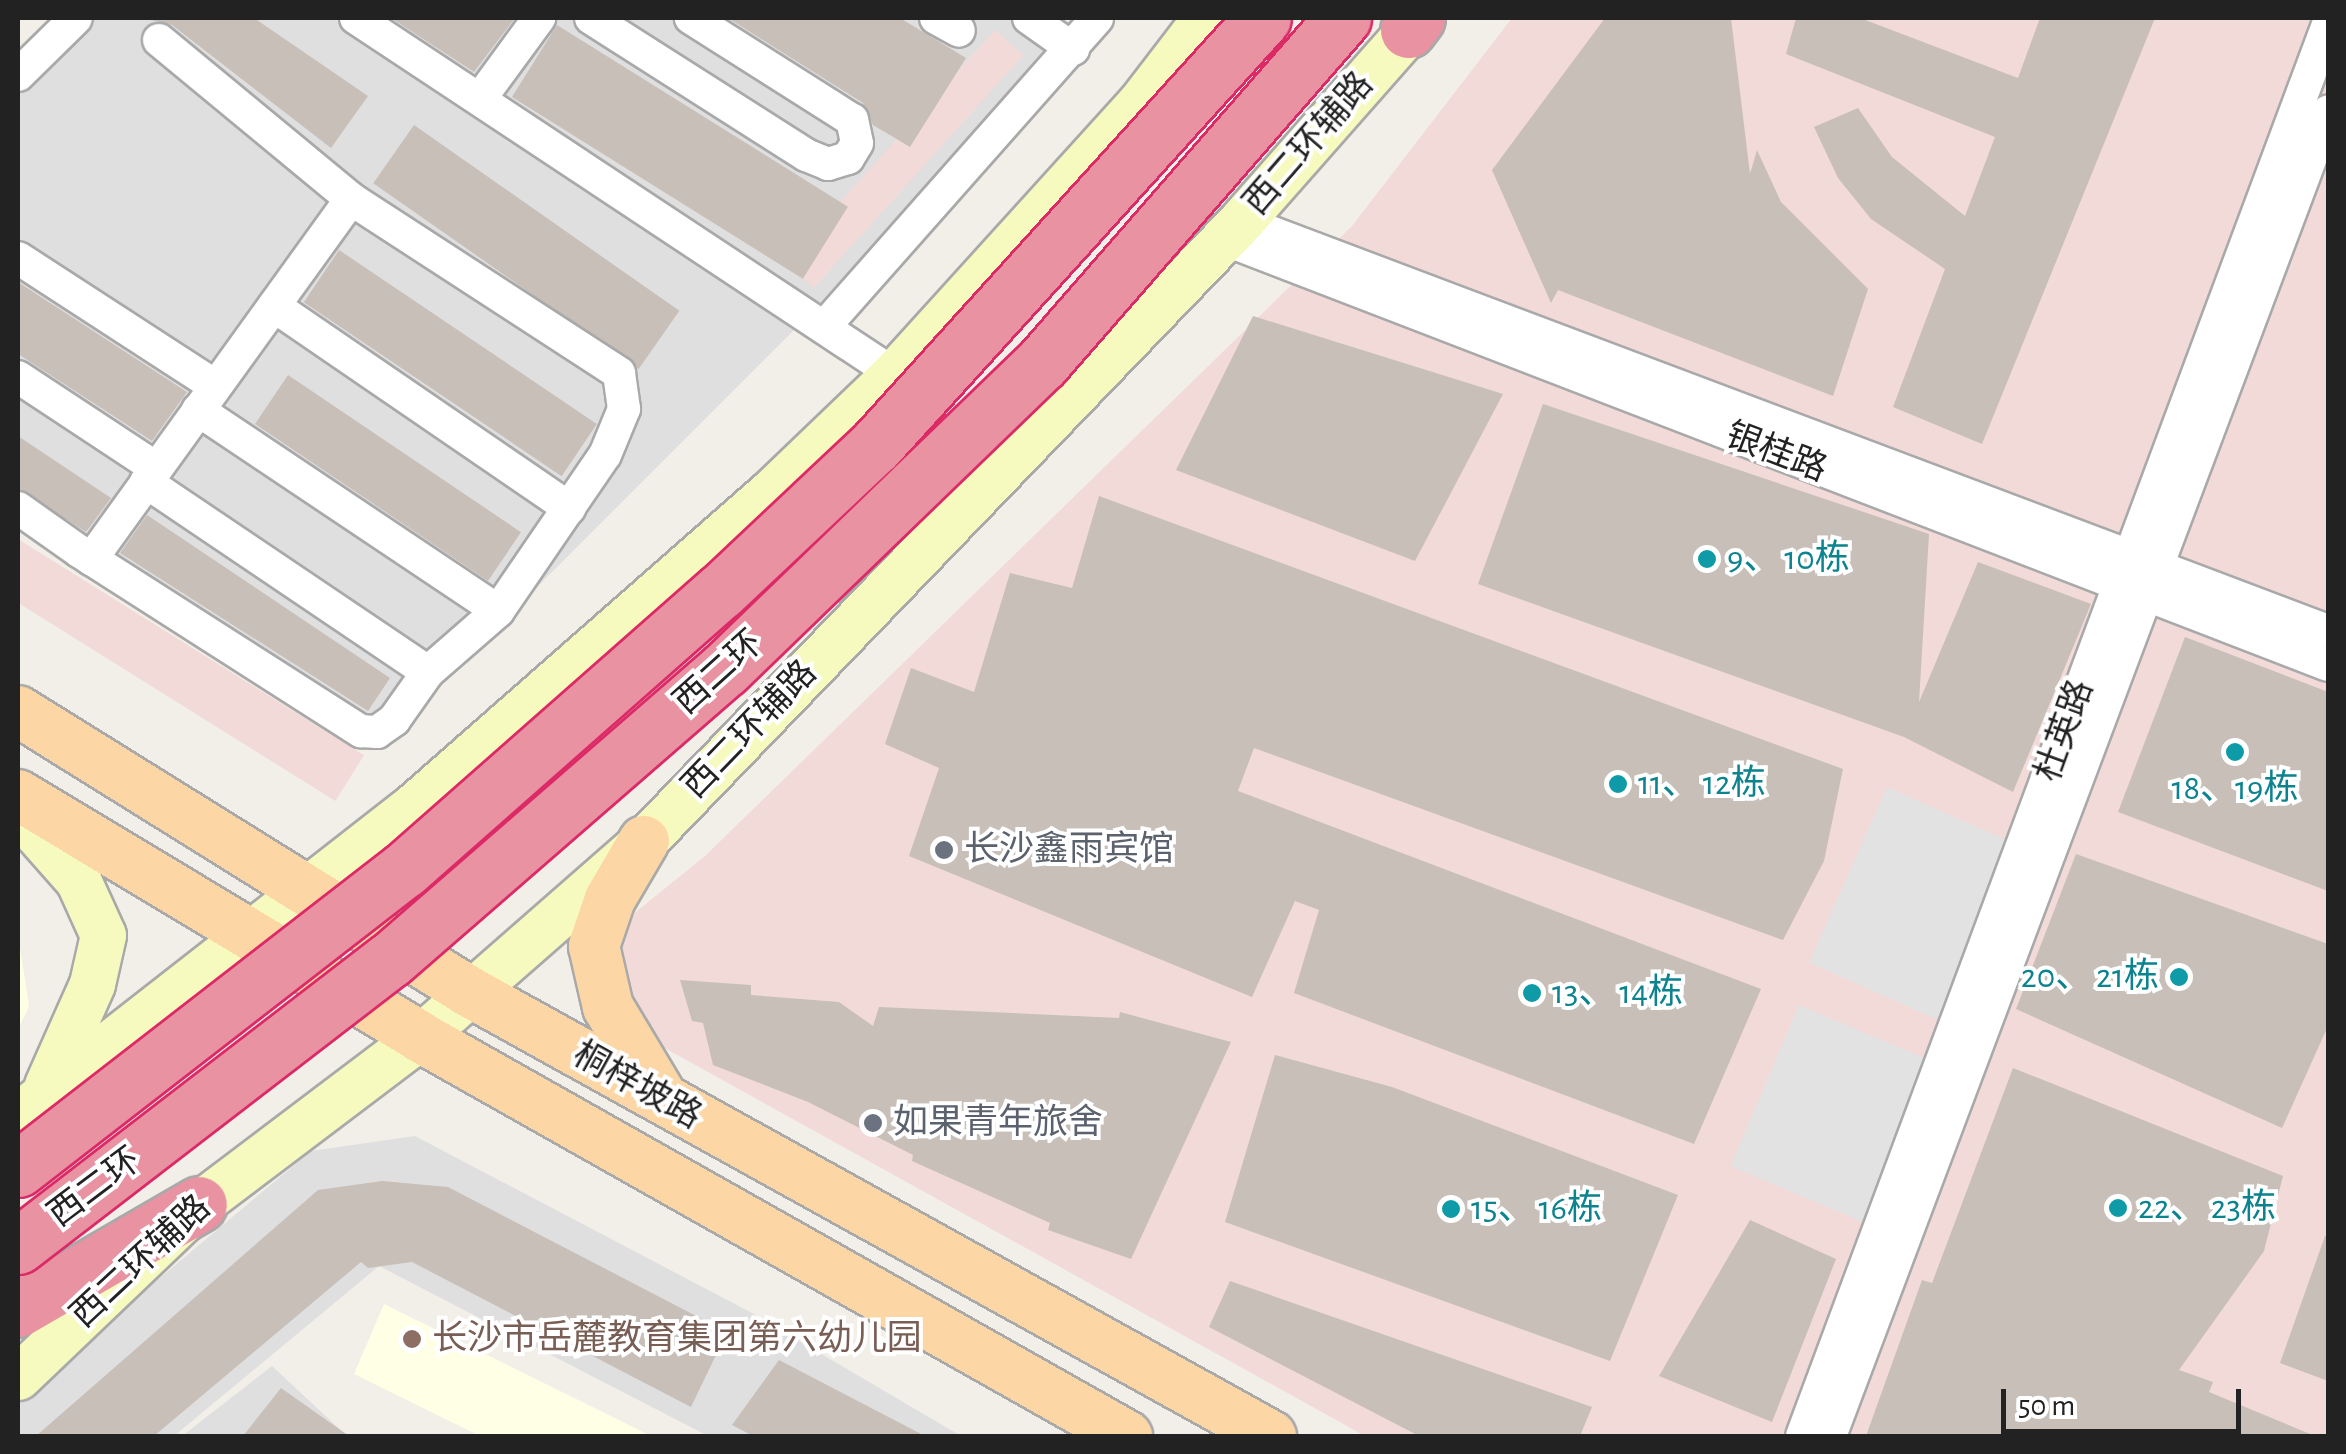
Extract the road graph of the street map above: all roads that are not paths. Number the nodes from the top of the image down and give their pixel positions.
1 (76, 18) edge
2 (356, 18) edge
3 (539, 18) edge
4 (591, 18) edge
5 (691, 18) edge
6 (1029, 18) edge
7 (1097, 18) edge
8 (1205, 18) edge
9 (1262, 18) edge
10 (1344, 18) edge
11 (1415, 22) edge
12 (2328, 26) edge
13 (158, 40) dead end
14 (1074, 49) junction
15 (18, 75) edge
16 (482, 96) junction
17 (2328, 112) edge
18 (351, 199) junction
19 (1233, 230) junction
20 (18, 258) edge
21 (274, 306) junction
22 (824, 327) junction
23 (894, 374) junction
24 (18, 377) edge
25 (207, 398) junction
26 (151, 475) junction
27 (18, 508) edge
28 (569, 508) junction
29 (91, 559) junction
30 (2139, 577) junction
31 (498, 611) junction
32 (2328, 631) edge
33 (2328, 665) edge
34 (428, 672) junction
35 (18, 711) edge
36 (18, 794) edge
37 (18, 812) edge
38 (644, 841) junction
39 (302, 894) junction
40 (244, 934) junction
41 (468, 990) junction
42 (420, 1037) junction
43 (664, 1102) junction
44 (28, 1108) edge
45 (18, 1169) edge
46 (199, 1204) junction
47 (18, 1246) edge
48 (19, 1308) edge
49 (18, 1377) edge
50 (1126, 1436) edge
51 (1271, 1436) edge
52 (1802, 1436) edge
53 (1830, 1436) edge

1 - 15 street
2 - 16 street
3 - 16 street
4 - 5 street
6 - 14 street
7 - 14 street
8 - 23 street
9 - 45 highway, 西二环, bridge
10 - 47 highway, 西二环, bridge
11 - 19 street, 西二环辅路
12 - 30 street, 杜英路
13 - 18 street
14 - 22 street
16 - 22 street
17 - 30 street, 杜英路
18 - 21 street
18 - 28 street
19 - 30 street, 银桂路
19 - 38 street, 西二环辅路
20 - 25 street
21 - 25 street
21 - 28 street
22 - 23 street
23 - 39 street
24 - 26 street
25 - 26 street
25 - 31 street
26 - 29 street
26 - 34 street
27 - 29 street
28 - 31 street
29 - 34 street
30 - 32 street, 银桂路
30 - 33 street, 银桂路
30 - 52 street, 杜英路
30 - 53 street, 杜英路
31 - 34 street
35 - 39 main road, 桐梓坡路
36 - 40 main road, 桐梓坡路
37 - 44 street
38 - 41 street, 西二环辅路
38 - 43 main road
39 - 40 street
39 - 41 main road, 桐梓坡路
40 - 42 main road, 桐梓坡路
40 - 44 street
41 - 42 street, 西二环辅路
41 - 43 main road, 桐梓坡路
42 - 46 street, 西二环辅路
42 - 50 main road, 桐梓坡路
43 - 51 main road, 桐梓坡路
46 - 48 highway
46 - 49 street, 西二环辅路

